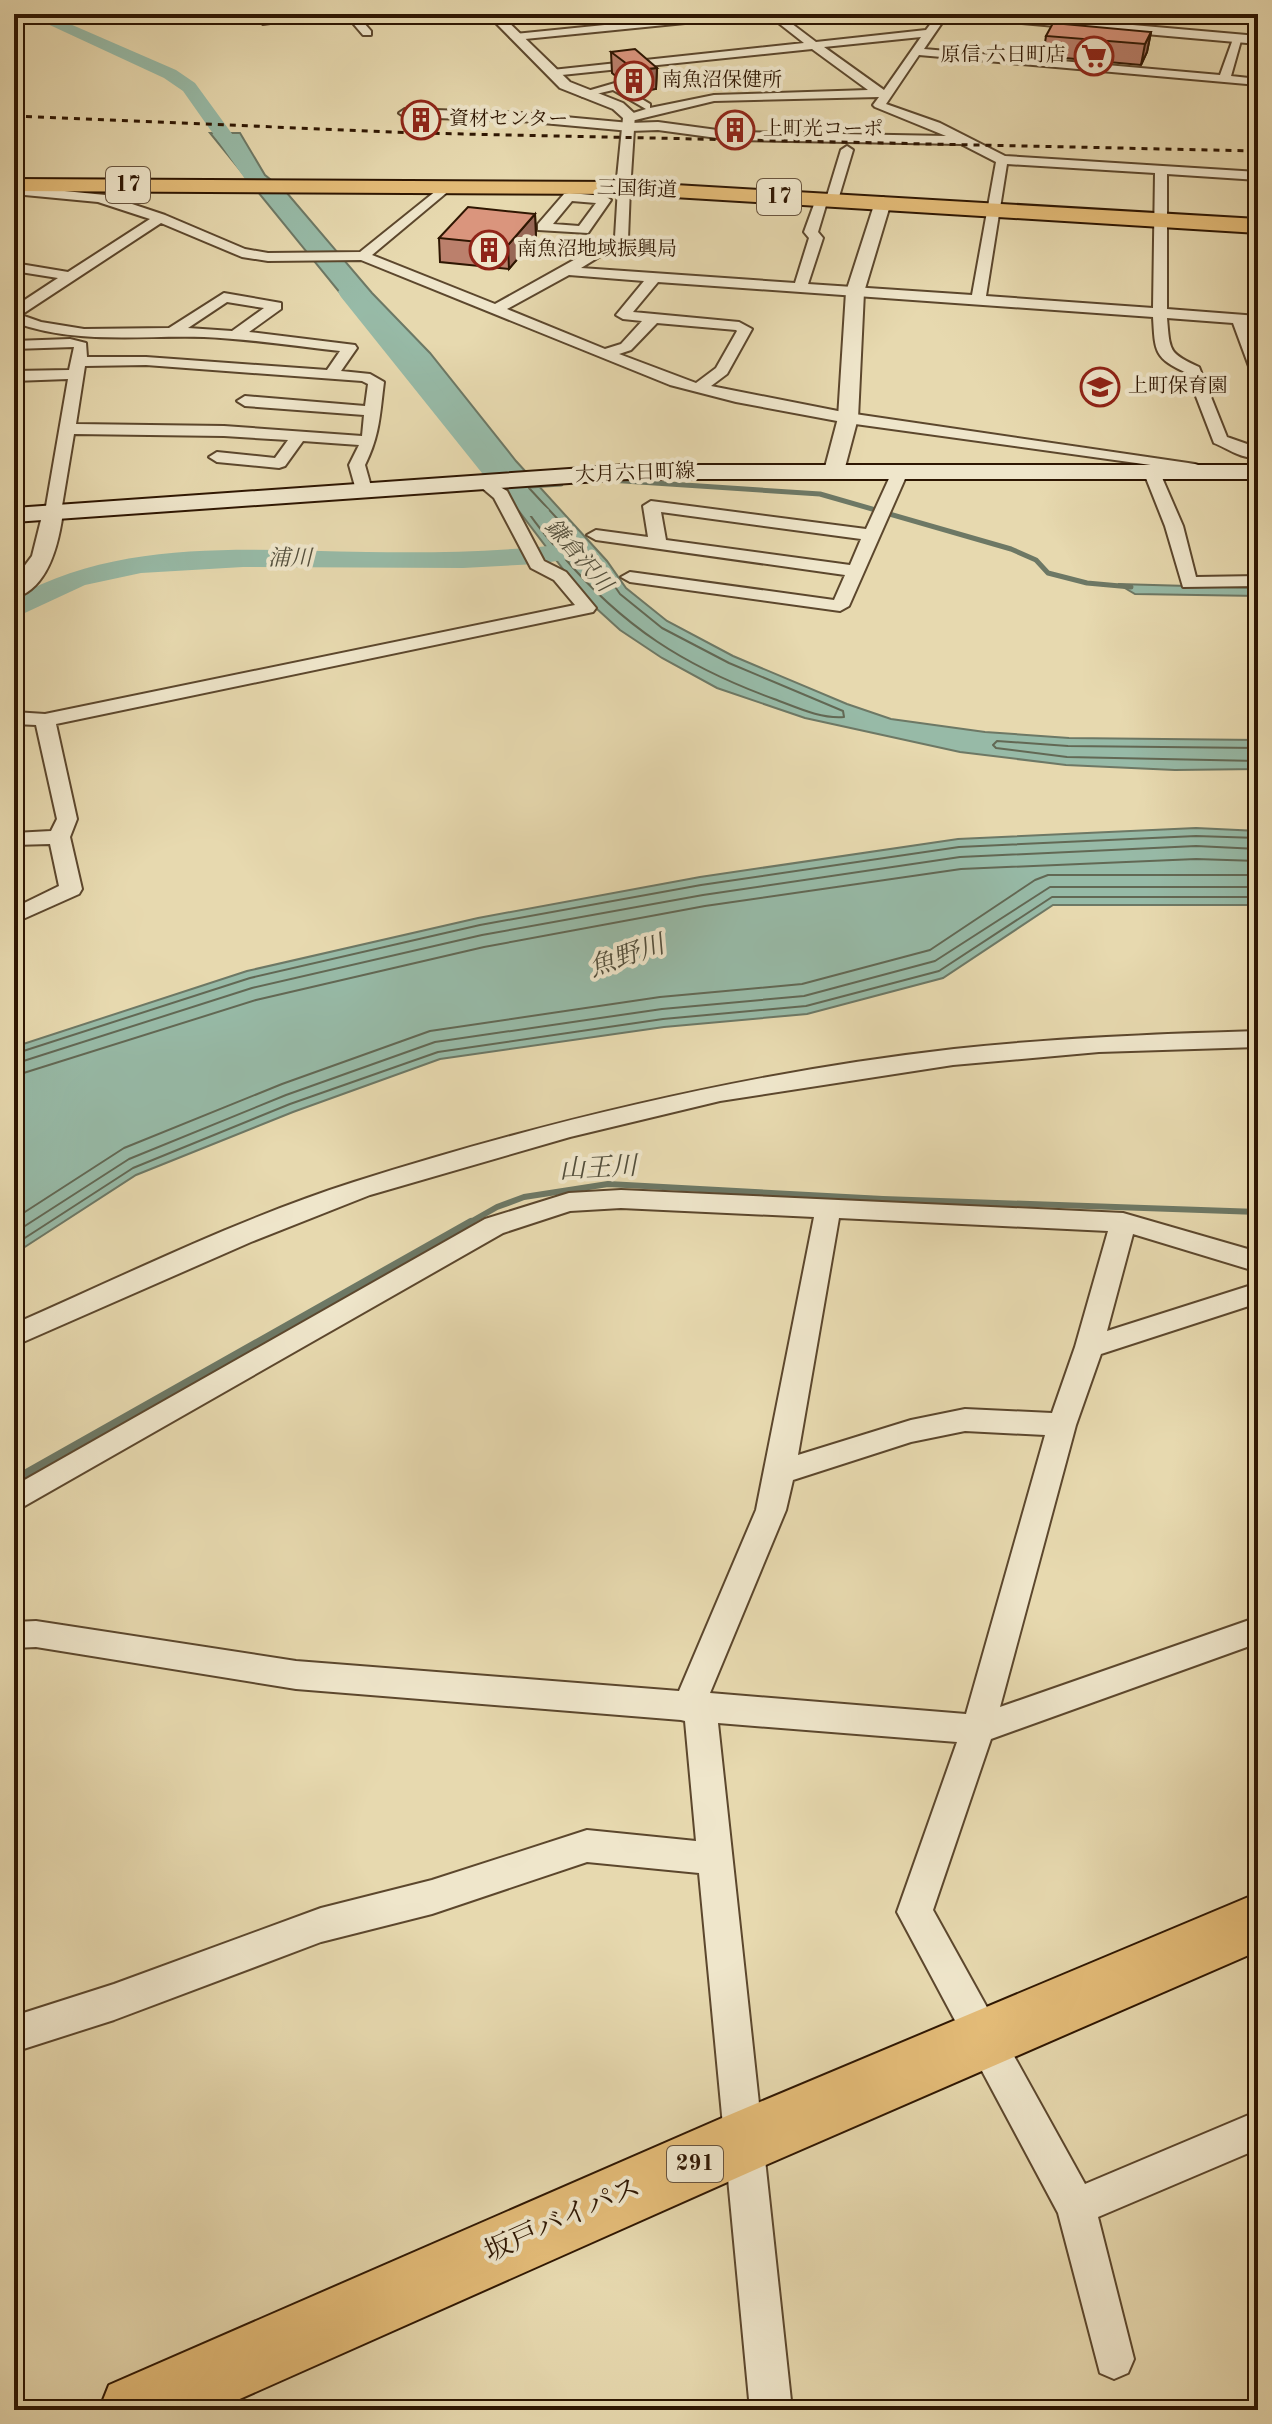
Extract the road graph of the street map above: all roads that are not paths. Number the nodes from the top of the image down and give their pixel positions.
1 (257, 14) edge
2 (330, 14) edge
3 (350, 14) edge
4 (493, 14) edge
5 (745, 14) edge
6 (772, 14) edge
7 (943, 14) edge
8 (964, 14) edge
9 (302, 15) edge
10 (284, 16) edge
11 (929, 26) junction
12 (367, 33) dead end
13 (515, 37) junction
14 (1238, 39) junction
15 (1258, 40) edge
16 (815, 45) junction
17 (917, 52) junction
18 (552, 73) junction
19 (1224, 79) junction
20 (1258, 82) edge
21 (882, 93) junction
22 (583, 94) junction
23 (646, 106) dead end
24 (405, 113) dead end
25 (630, 122) junction
26 (964, 140) junction
27 (847, 150) dead end
28 (1002, 160) junction
29 (1161, 170) junction
30 (1258, 176) edge
31 (447, 186) junction
32 (14, 188) edge
33 (624, 188) junction
34 (827, 199) junction
35 (883, 202) junction
36 (994, 210) junction
37 (593, 215) dead end
38 (160, 218) junction
39 (624, 218) junction
40 (1162, 220) junction
41 (1258, 226) edge
42 (363, 256) junction
43 (14, 267) edge
44 (566, 271) junction
45 (69, 276) junction
46 (654, 278) junction
47 (800, 288) junction
48 (714, 292) junction
49 (855, 292) junction
50 (14, 296) edge
51 (33, 300) junction
52 (978, 301) junction
53 (495, 309) junction
54 (1160, 314) junction
55 (14, 315) edge
56 (653, 318) junction
57 (1239, 319) junction
58 (1258, 320) edge
59 (695, 323) junction
60 (172, 333) junction
61 (234, 336) junction
62 (82, 338) junction
63 (14, 345) edge
64 (603, 354) junction
65 (78, 368) junction
66 (1258, 369) edge
67 (331, 374) junction
68 (14, 376) edge
69 (699, 388) junction
70 (245, 401) dead end
71 (375, 411) junction
72 (848, 418) junction
73 (67, 429) junction
74 (298, 437) junction
75 (369, 441) junction
76 (217, 457) dead end
77 (1256, 466) edge
78 (834, 471) junction
79 (900, 472) junction
80 (1226, 472) junction
81 (1152, 473) junction
82 (483, 482) junction
83 (364, 490) junction
84 (53, 512) junction
85 (14, 515) edge
86 (596, 535) dead end
87 (871, 535) junction
88 (658, 543) junction
89 (854, 571) junction
90 (630, 577) dead end
91 (1258, 581) edge
92 (14, 591) edge
93 (14, 718) edge
94 (45, 720) junction
95 (59, 837) junction
96 (14, 839) edge
97 (14, 916) edge
98 (1258, 1039) edge
99 (828, 1209) junction
100 (1123, 1222) junction
101 (1258, 1262) edge
102 (1258, 1293) edge
103 (14, 1336) edge
104 (1089, 1347) junction
105 (1062, 1425) junction
106 (780, 1472) junction
107 (14, 1500) edge
108 (1258, 1630) edge
109 (14, 1635) edge
110 (694, 1708) junction
111 (978, 1729) junction
112 (715, 1859) junction
113 (1258, 1922) edge
114 (14, 2034) edge
115 (984, 2039) junction
116 (1258, 2130) edge
117 (745, 2141) junction
118 (1076, 2207) junction
119 (1114, 2359) dead end
120 (134, 2410) edge
121 (771, 2410) edge

1 - 10 street
2 - 9 street
3 - 12 street
4 - 13 street
5 - 13 street
6 - 16 street
7 - 11 street
8 - 14 street
9 - 10 street
11 - 16 street
11 - 17 street
13 - 18 street
14 - 15 street
14 - 19 street
16 - 18 street
16 - 21 street
17 - 19 street
17 - 21 street
18 - 22 street
19 - 20 street
21 - 25 street
21 - 26 street
22 - 23 street
22 - 25 street
24 - 25 street
25 - 26 street
25 - 33 street
26 - 28 street
27 - 34 street
28 - 29 street
28 - 36 street
29 - 30 street
29 - 40 street
31 - 32 highway, 三国街道 / 17
31 - 33 highway, 三国街道 / 17
31 - 42 street
32 - 38 street
33 - 34 highway, 三国街道 / 17
33 - 39 street
34 - 35 highway, 三国街道 / 17
34 - 47 street
35 - 36 highway, 三国街道 / 17
35 - 49 street
36 - 40 highway, 三国街道 / 17
36 - 52 street
37 - 39 street
38 - 42 street
38 - 45 street
39 - 44 street
40 - 41 highway, 三国街道 / 17
40 - 54 street
42 - 53 street
43 - 45 street
44 - 46 street
44 - 53 street
45 - 51 street
46 - 48 street
46 - 56 street
47 - 48 street
47 - 49 street
48 - 59 street
49 - 52 street
49 - 72 street
50 - 51 street
51 - 55 street
52 - 54 street
53 - 64 street
54 - 57 street
54 - 77 street
55 - 62 street
56 - 59 street
56 - 64 street
57 - 58 street
57 - 66 street
59 - 69 street
60 - 61 street
60 - 61 street
60 - 62 street
61 - 67 street
62 - 63 street
62 - 65 street
64 - 69 street
65 - 67 street
65 - 68 street
65 - 73 street
67 - 71 street
69 - 72 street
70 - 71 street
71 - 75 street
72 - 78 street
72 - 80 street
73 - 74 street
73 - 84 street
74 - 75 street
74 - 76 street
75 - 83 street
77 - 80 main road, 大月六日町線
78 - 79 main road, 大月六日町線
78 - 82 main road, 大月六日町線
79 - 81 main road, 大月六日町線
79 - 87 street
80 - 81 main road, 大月六日町線
81 - 91 street
82 - 83 main road, 大月六日町線
82 - 94 street
83 - 84 main road, 大月六日町線
84 - 85 main road, 大月六日町線
84 - 92 street
86 - 88 street
87 - 88 street
87 - 89 street
88 - 89 street
89 - 90 street
93 - 94 street
94 - 95 street
95 - 96 street
95 - 97 street
98 - 103 street
99 - 100 street
99 - 106 street
99 - 107 street
100 - 101 street
100 - 104 street
102 - 104 street
104 - 105 street
105 - 106 street
105 - 111 street
106 - 110 street
108 - 111 street
109 - 110 street
110 - 111 street
110 - 112 street
111 - 115 street
112 - 114 street
112 - 117 street
113 - 115 highway, 坂戸バイパス / 291
115 - 117 highway, 坂戸バイパス / 291
115 - 118 street
116 - 118 street
117 - 120 highway, 坂戸バイパス / 291
117 - 121 street
118 - 119 street

